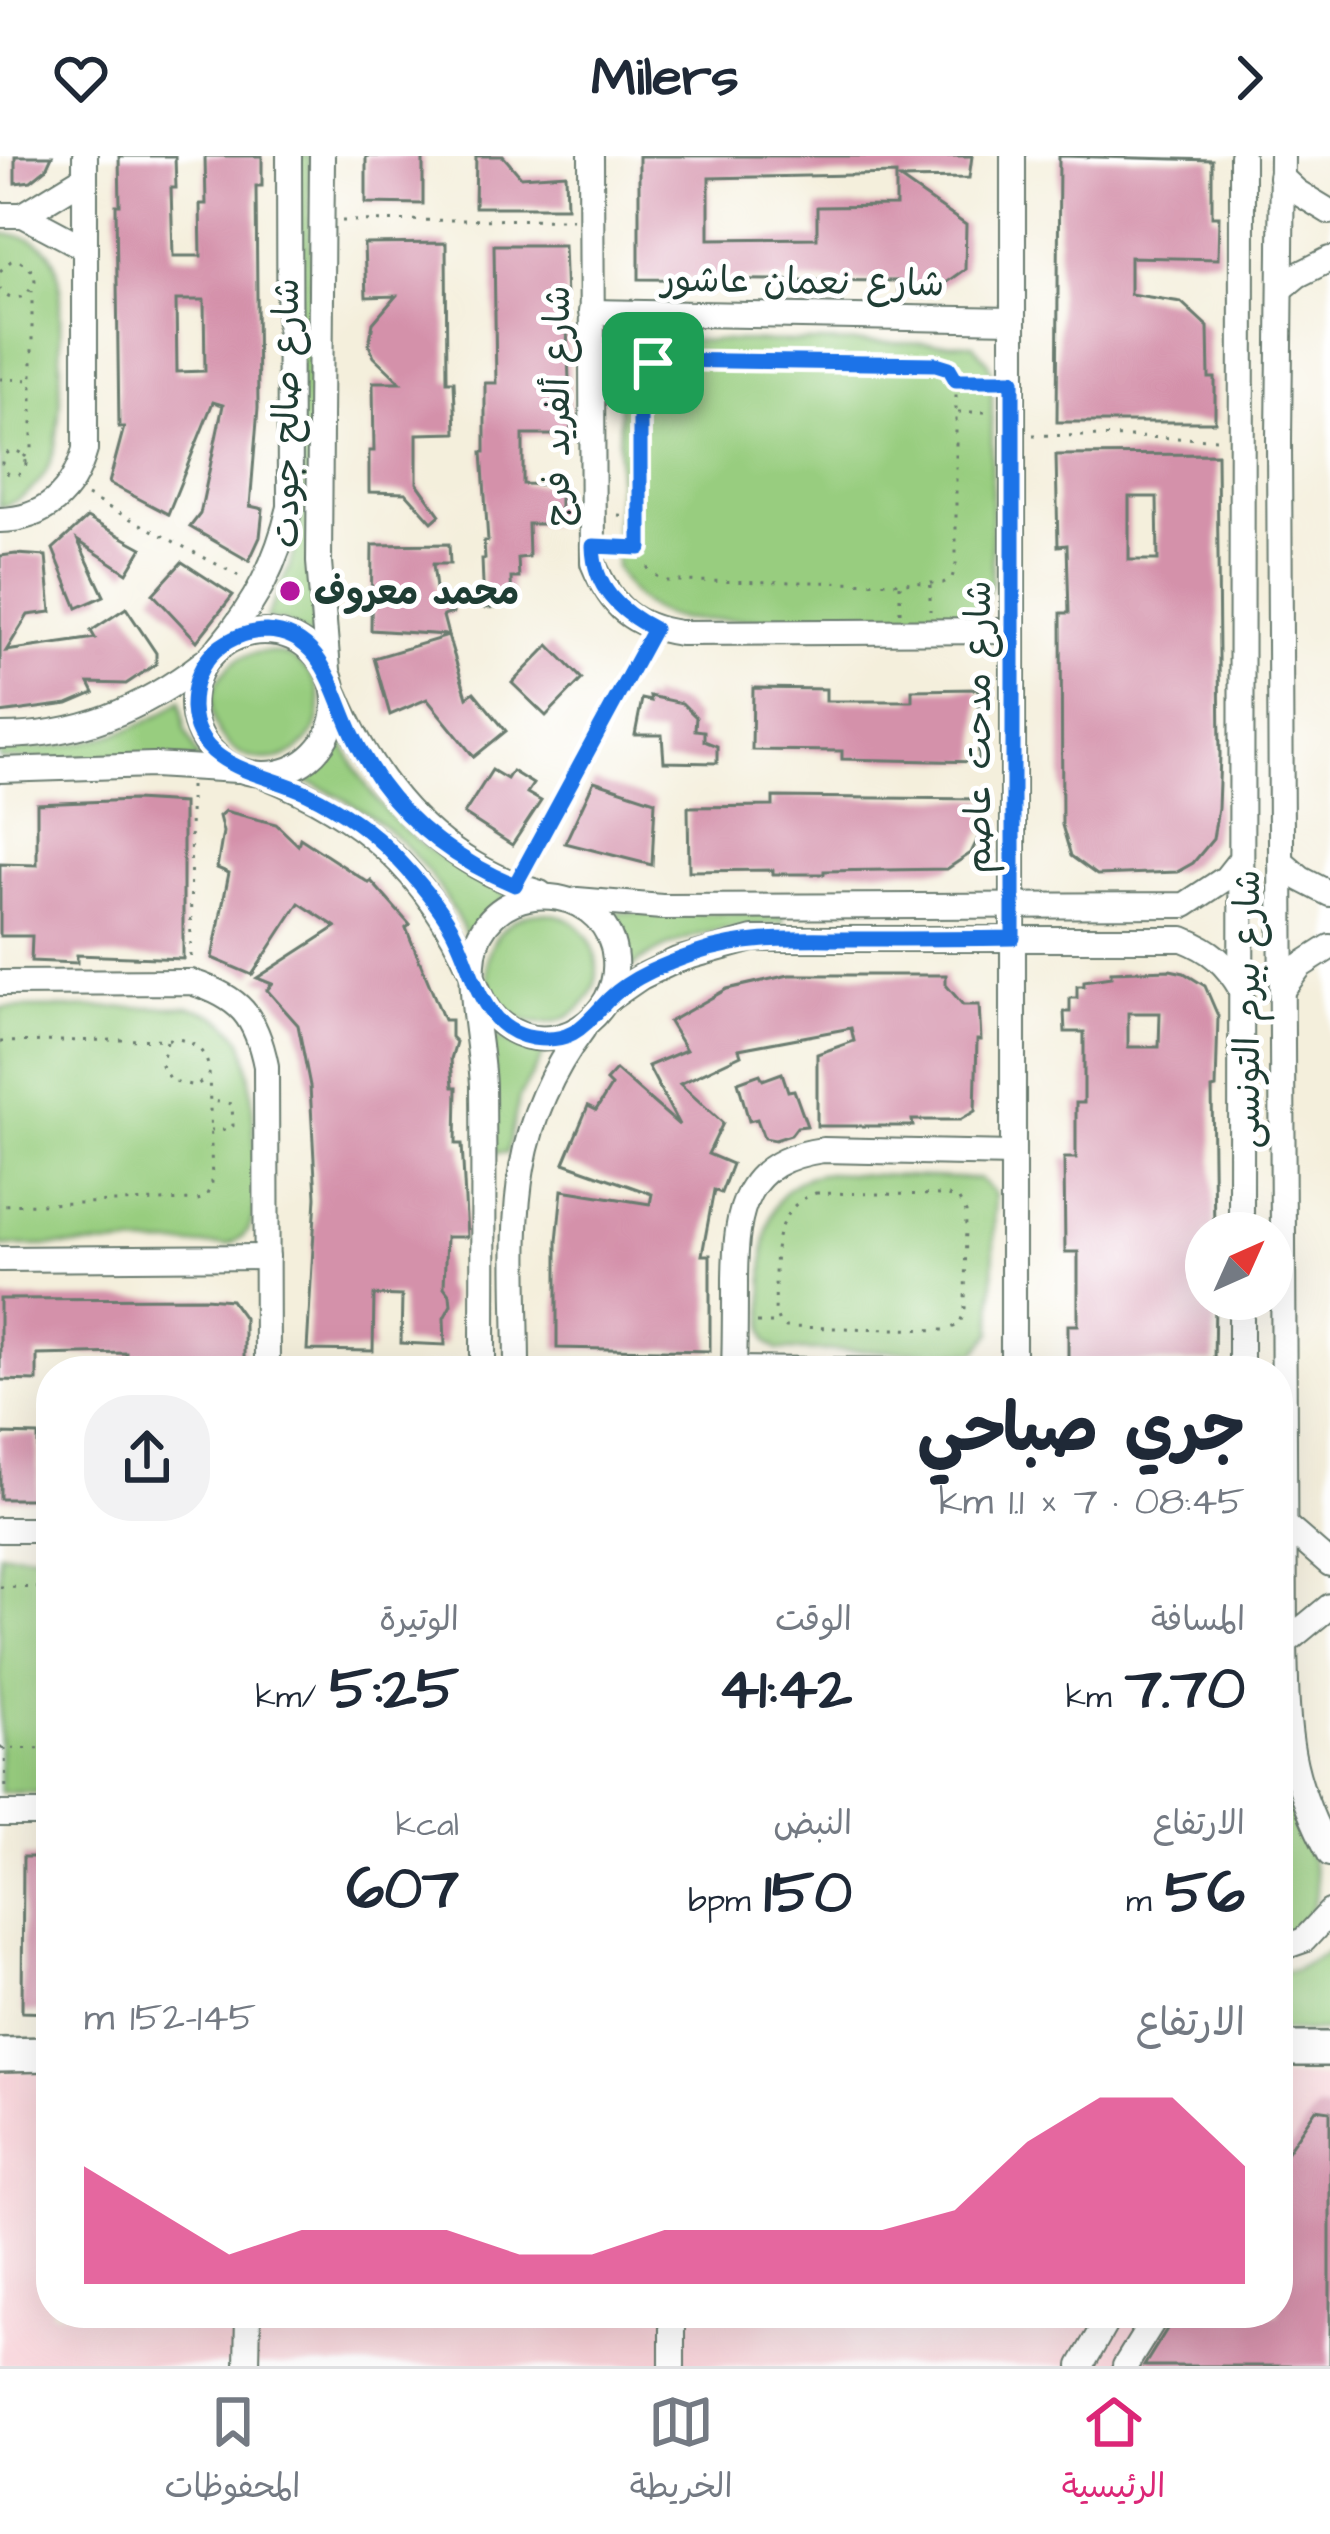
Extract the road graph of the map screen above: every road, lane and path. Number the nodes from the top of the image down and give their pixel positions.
1 (290, 156) edge
2 (322, 156) edge
3 (591, 156) edge
4 (1013, 156) edge
5 (1242, 156) edge
6 (1281, 166) edge
7 (85, 167) edge
8 (1330, 212) edge
9 (12, 215) edge
10 (591, 219) junction
11 (322, 222) junction
12 (85, 248) junction
13 (1330, 259) edge
14 (0, 261) edge
15 (11, 261) junction
16 (0, 271) edge
17 (0, 288) edge
18 (1281, 289) junction
19 (32, 290) junction
20 (591, 312) junction
21 (1013, 320) junction
22 (0, 377) edge
23 (32, 380) junction
24 (956, 380) junction
25 (1013, 380) junction
26 (956, 412) junction
27 (1013, 423) junction
28 (1242, 440) junction
29 (1279, 440) junction
30 (24, 457) junction
31 (3, 471) edge
32 (70, 486) junction
33 (593, 514) junction
34 (640, 517) junction
35 (0, 520) edge
36 (593, 546) junction
37 (640, 548) junction
38 (900, 583) junction
39 (930, 583) junction
40 (263, 588) junction
41 (654, 629) junction
42 (930, 631) junction
43 (1013, 631) junction
44 (900, 632) junction
45 (213, 653) junction
46 (331, 680) junction
47 (0, 736) edge
48 (190, 766) junction
49 (0, 770) edge
50 (251, 773) junction
51 (1241, 859) junction
52 (1281, 862) junction
53 (515, 885) junction
54 (1330, 894) edge
55 (559, 897) junction
56 (1012, 906) junction
57 (1013, 938) junction
58 (1330, 946) edge
59 (473, 977) junction
60 (191, 982) junction
61 (0, 983) edge
62 (1241, 989) junction
63 (1282, 990) junction
64 (609, 999) junction
65 (586, 1026) junction
66 (167, 1039) junction
67 (0, 1042) edge
68 (209, 1078) junction
69 (210, 1101) junction
70 (210, 1130) junction
71 (1013, 1154) junction
72 (0, 1205) edge
73 (1241, 1212) edge
74 (267, 1256) junction
75 (0, 1259) edge
76 (775, 1312) joint
77 (1241, 1320) edge
78 (268, 1356) edge
79 (483, 1356) edge
80 (517, 1356) edge
81 (734, 1356) edge
82 (1013, 1356) edge
83 (1241, 1356) edge
84 (1285, 1356) edge
85 (36, 1529) edge
86 (0, 1530) edge
87 (1293, 1532) edge
88 (1330, 1564) edge
89 (0, 1587) edge
90 (36, 1588) edge
91 (1330, 1606) edge
92 (1293, 1636) edge
93 (3, 1748) edge
94 (36, 1749) edge
95 (1293, 1761) edge
96 (3, 1814) edge
97 (36, 1814) edge
98 (1330, 1854) edge
99 (1330, 1912) edge
100 (1293, 1944) edge
101 (1293, 2049) edge
102 (1330, 2049) edge
103 (36, 2054) edge
104 (0, 2055) edge
105 (248, 2328) edge
106 (672, 2328) edge
107 (1103, 2328) edge
108 (1149, 2328) edge
109 (248, 2366) edge
110 (672, 2366) edge
111 (1081, 2366) edge
112 (1125, 2366) edge

1 - 40 street, شارع صالح جودت
2 - 11 street, شارع صالح جودت
3 - 10 street, شارع ألفريد فرج
4 - 21 street, شارع مدحت عاصم
5 - 28 street, شارع بيرم التونسى
6 - 8 street
6 - 18 street, شارع بيرم التونسى
7 - 9 street
7 - 12 street
9 - 12 street
10 - 11 path
10 - 20 street, شارع ألفريد فرج
11 - 46 street, شارع صالح جودت
12 - 32 street
13 - 18 street
14 - 15 path
15 - 16 path
15 - 19 path
17 - 19 path
18 - 29 street, شارع بيرم التونسى
19 - 23 path
20 - 21 street, شارع نعمان عاشور
20 - 33 street, شارع ألفريد فرج
21 - 25 street, شارع مدحت عاصم
22 - 23 path
23 - 30 path
24 - 25 path
24 - 26 path
24 - 34 path
25 - 27 street, شارع مدحت عاصم
26 - 27 path
26 - 39 path
27 - 28 path
27 - 43 street, شارع مدحت عاصم
28 - 29 street
28 - 51 street, شارع بيرم التونسى
29 - 52 street, شارع بيرم التونسى
30 - 31 path
30 - 31 path
32 - 35 street
32 - 40 path
33 - 34 path
33 - 36 street, شارع ألفريد فرج
34 - 37 path
36 - 37 path
36 - 41 street, شارع ألفريد فرج
37 - 38 path
38 - 39 path
38 - 44 path
39 - 42 path
40 - 45 street, شارع صالح جودت
41 - 44 street
41 - 53 path
42 - 43 street
42 - 44 street
43 - 56 street, شارع مدحت عاصم
45 - 46 street
45 - 47 street
45 - 50 street
46 - 50 street
46 - 53 street
48 - 49 street
48 - 50 street
48 - 60 path
50 - 59 street
51 - 56 street
51 - 62 street, شارع بيرم التونسى
52 - 54 street
52 - 63 street, شارع بيرم التونسى
53 - 55 street
55 - 56 street
55 - 59 street
55 - 64 street
56 - 57 street, شارع مدحت عاصم
57 - 62 street
57 - 64 street
57 - 71 street, شارع مدحت عاصم
58 - 63 street
59 - 65 street
59 - 79 street
60 - 61 street
60 - 74 street
62 - 73 street, شارع بيرم التونسى
63 - 84 street, شارع بيرم التونسى
64 - 65 street
65 - 80 street
66 - 67 path
66 - 68 path
66 - 68 path
68 - 69 path
69 - 70 path
69 - 70 path
70 - 72 path
71 - 81 street
71 - 82 street, شارع مدحت عاصم
74 - 75 street
74 - 78 street
76 - 76 path
77 - 83 street
85 - 86 street
87 - 88 street
89 - 90 path
91 - 92 street
93 - 94 path
93 - 96 path
95 - 98 street, شارع بيرم التونسى
96 - 97 street
99 - 100 street
101 - 102 main road
103 - 104 main road
105 - 109 street
106 - 110 street
107 - 111 street
108 - 112 street

